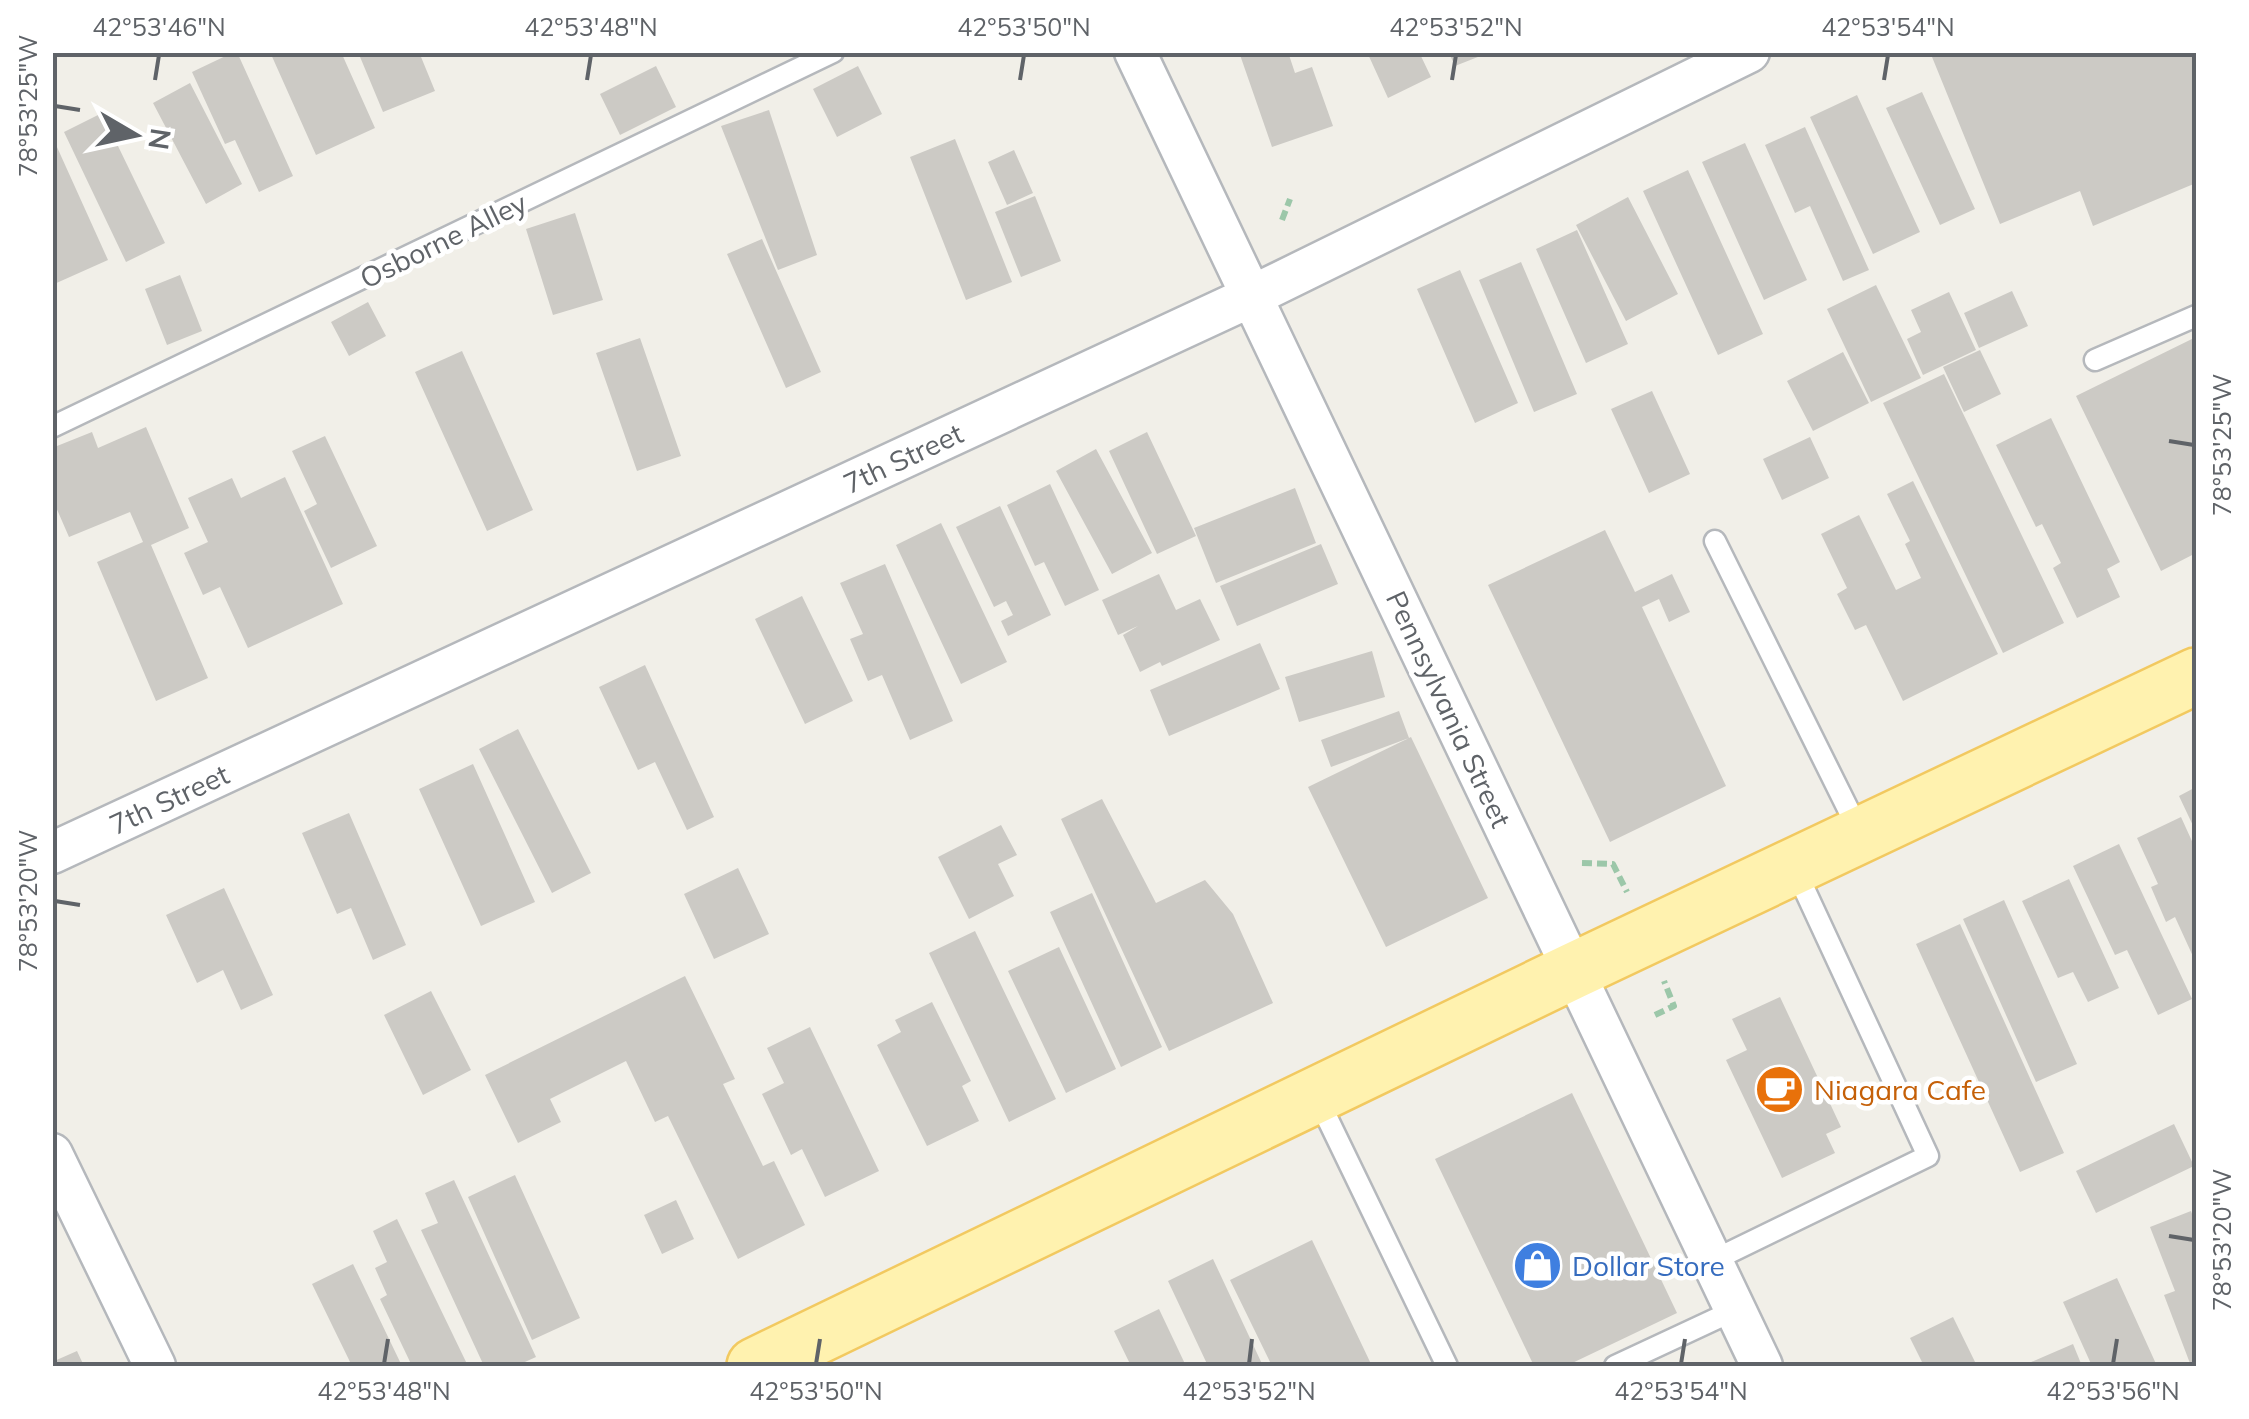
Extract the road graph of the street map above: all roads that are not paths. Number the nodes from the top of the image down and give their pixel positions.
1 (833, 52) edge
2 (1135, 52) edge
3 (1749, 52) edge
4 (1252, 296) junction
5 (2196, 316) edge
6 (2095, 360) dead end
7 (52, 428) edge
8 (1715, 541) dead end
9 (2196, 676) edge
10 (1861, 835) junction
11 (52, 853) edge
12 (1794, 866) junction
13 (1573, 971) junction
14 (1316, 1095) junction
15 (52, 1154) edge
16 (1712, 1261) junction
17 (1735, 1310) junction
18 (788, 1359) edge
19 (154, 1366) edge
20 (1447, 1366) edge
21 (1615, 1366) edge
22 (1762, 1366) edge

1 - 7 lane, Osborne Alley
2 - 4 street, Pennsylvania Street
3 - 4 street, 7th Street
4 - 11 street, 7th Street
4 - 13 street, Pennsylvania Street
5 - 6 lane
8 - 10 lane
9 - 10 main road
10 - 12 main road
12 - 13 main road
12 - 16 lane
13 - 14 main road
13 - 16 street, Pennsylvania Street
14 - 18 main road
14 - 20 lane
15 - 19 street
16 - 17 street, Pennsylvania Street
17 - 21 lane
17 - 22 street, Pennsylvania Street

